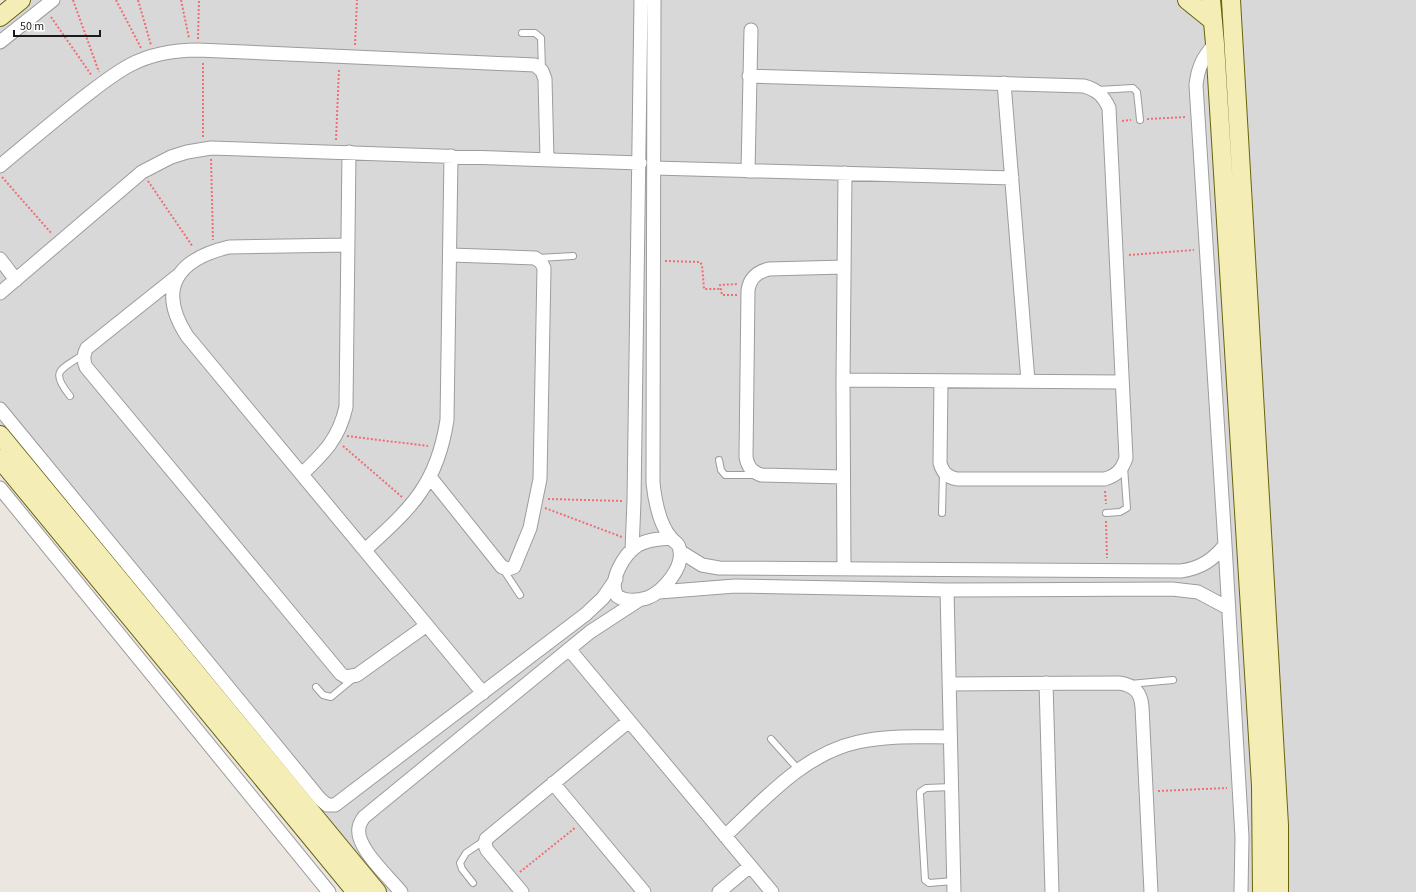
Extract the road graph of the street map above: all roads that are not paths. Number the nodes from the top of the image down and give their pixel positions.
1 (21, 0) edge
2 (641, 0) edge
3 (654, 0) edge
4 (1187, 0) edge
5 (1211, 0) edge
6 (1232, 0) edge
7 (49, 3) edge
8 (0, 17) edge
9 (1213, 21) junction
10 (750, 30) dead end
11 (522, 33) dead end
12 (0, 42) edge
13 (1216, 44) junction
14 (542, 71) junction
15 (750, 76) junction
16 (1004, 83) junction
17 (1095, 90) junction
18 (1140, 120) road end
19 (349, 152) junction
20 (451, 156) junction
21 (547, 159) junction
22 (640, 163) junction
23 (0, 166) edge
24 (654, 168) junction
25 (748, 171) junction
26 (845, 173) junction
27 (1012, 178) junction
28 (348, 245) junction
29 (450, 255) junction
30 (573, 256) dead end
31 (535, 258) junction
32 (0, 259) edge
33 (844, 267) junction
34 (178, 276) junction
35 (16, 280) junction
36 (0, 293) edge
37 (84, 354) junction
38 (843, 380) junction
39 (941, 381) junction
40 (1028, 381) junction
41 (1121, 382) junction
42 (70, 396) dead end
43 (0, 409) edge
44 (0, 436) edge
45 (0, 459) edge
46 (719, 460) dead end
47 (1124, 466) junction
48 (943, 471) junction
49 (302, 474) junction
50 (761, 475) junction
51 (843, 477) junction
52 (430, 478) junction
53 (0, 488) edge
54 (1106, 512) road end
55 (942, 513) dead end
56 (671, 538) junction
57 (1225, 544) junction
58 (632, 546) junction
59 (365, 550) junction
60 (680, 552) junction
61 (502, 567) junction
62 (844, 569) junction
63 (616, 579) junction
64 (947, 590) junction
65 (659, 592) junction
66 (520, 595) dead end
67 (638, 600) junction
68 (1228, 608) junction
69 (427, 625) junction
70 (569, 649) junction
71 (357, 676) junction
72 (1173, 680) dead end
73 (1046, 683) junction
74 (949, 684) junction
75 (1129, 684) junction
76 (316, 687) dead end
77 (483, 693) junction
78 (629, 721) junction
79 (950, 737) junction
80 (771, 739) dead end
81 (798, 770) junction
82 (553, 783) junction
83 (952, 787) junction
84 (725, 836) junction
85 (486, 839) junction
86 (750, 866) junction
87 (473, 883) dead end
88 (954, 886) edge
89 (330, 892) edge
90 (356, 892) edge
91 (377, 892) edge
92 (402, 892) edge
93 (522, 892) edge
94 (644, 892) edge
95 (719, 892) edge
96 (772, 892) edge
97 (1052, 892) edge
98 (1151, 892) edge
99 (1242, 892) edge
100 (1262, 892) edge
101 (1279, 892) edge

1 - 8 street
2 - 22 street
3 - 24 street
4 - 9 street
5 - 9 street
6 - 101 street
7 - 12 street
9 - 13 street
10 - 15 street
11 - 14 lane
13 - 57 street
13 - 100 street
14 - 21 street
14 - 23 street
15 - 16 street
15 - 25 street
16 - 17 street
16 - 27 street
17 - 18 lane
17 - 41 street
19 - 20 street
19 - 28 street
19 - 35 street
20 - 21 street
20 - 29 street
21 - 22 street
22 - 58 street
24 - 25 street
24 - 56 street
25 - 26 street
26 - 27 street
26 - 33 street
27 - 40 street
28 - 34 street
28 - 49 street
29 - 31 street
29 - 52 street
30 - 31 lane
31 - 61 street
32 - 35 street
33 - 38 street
33 - 50 street
34 - 37 street
34 - 49 street
35 - 36 street
37 - 42 lane
37 - 71 street
38 - 39 street
38 - 51 street
39 - 40 street
39 - 48 street
40 - 41 street
41 - 47 street
43 - 77 street
44 - 91 street
45 - 90 street
46 - 50 lane
47 - 48 street
47 - 54 lane
48 - 55 lane
49 - 59 street
50 - 51 street
51 - 62 street
52 - 59 street
52 - 61 street
53 - 89 street
56 - 58 street
56 - 60 street
57 - 62 street
57 - 68 street
58 - 63 street
59 - 69 street
60 - 62 street
60 - 65 street
61 - 66 lane
63 - 67 street
63 - 77 street
64 - 65 street
64 - 68 street
64 - 74 street
65 - 67 street
67 - 70 street
68 - 99 street
69 - 71 street
69 - 77 street
70 - 78 street
70 - 92 street
71 - 76 lane
72 - 75 lane
73 - 74 street
73 - 75 street
73 - 97 street
74 - 79 street
75 - 98 street
78 - 82 street
78 - 84 street
79 - 81 street
79 - 83 street
80 - 81 lane
81 - 84 street
82 - 85 street
82 - 94 street
83 - 88 street
83 - 88 lane
84 - 86 street
85 - 87 lane
85 - 93 street
86 - 95 street
86 - 96 street

